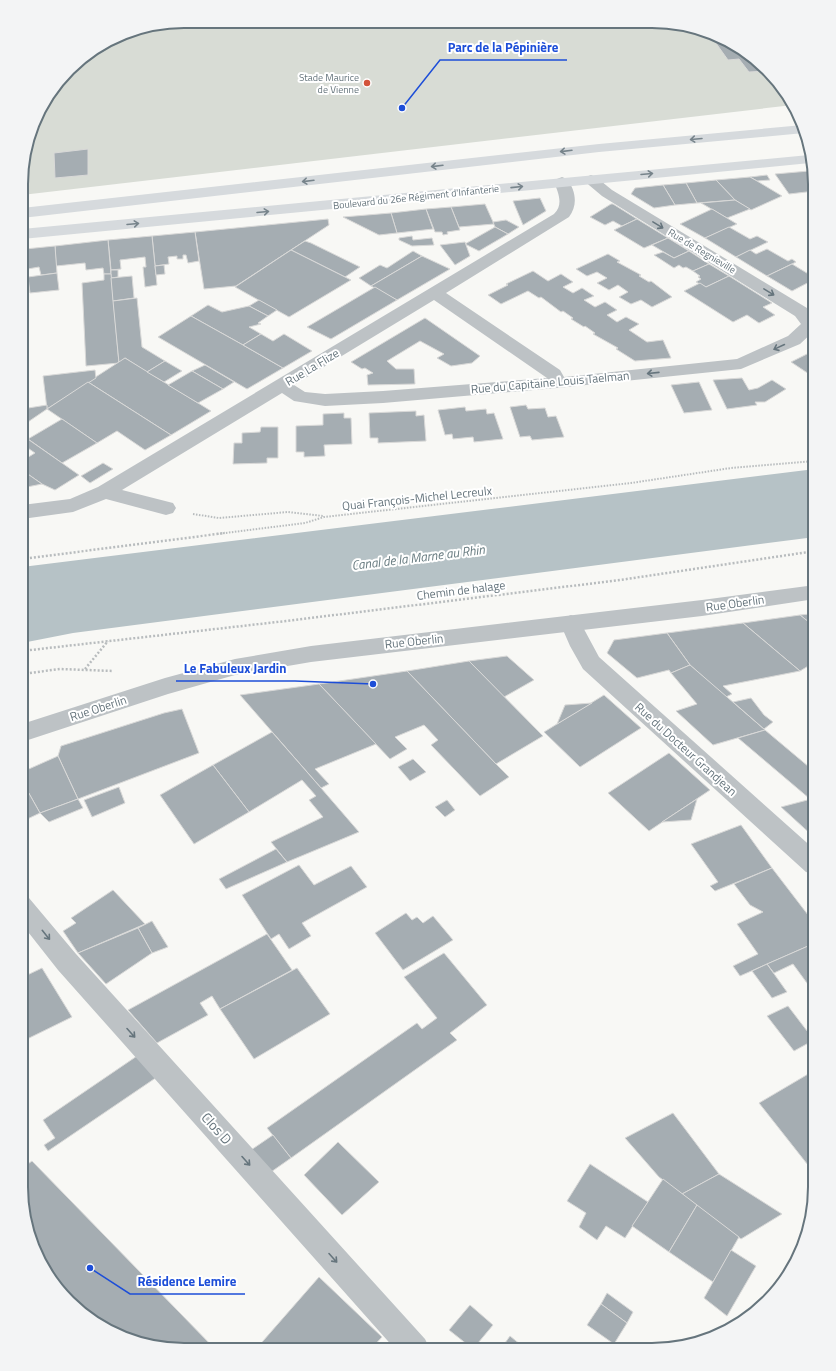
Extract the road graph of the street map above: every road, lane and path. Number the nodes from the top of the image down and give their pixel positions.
1 (794, 120) edge
2 (798, 129) edge
3 (734, 135) junction
4 (806, 159) edge
5 (484, 175) dead end
6 (591, 180) junction
7 (562, 182) junction
8 (28, 212) edge
9 (52, 232) junction
10 (28, 234) edge
11 (435, 293) junction
12 (808, 322) edge
13 (808, 327) edge
14 (557, 382) junction
15 (281, 385) junction
16 (808, 462) edge
17 (105, 492) junction
18 (166, 508) joint
19 (28, 511) edge
20 (324, 516) junction
21 (808, 552) edge
22 (28, 558) edge
23 (808, 593) edge
24 (571, 623) junction
25 (108, 641) junction
26 (28, 650) edge
27 (28, 673) edge
28 (28, 732) edge
29 (808, 859) edge
30 (28, 914) edge
31 (410, 1343) edge

1 - 3 main road
2 - 3 main road
3 -> 8 main road
6 -> 4 main road, Boulevard du 26e Régiment d'Infanterie
5 - 9 main road
6 - 7 main road, Boulevard du 26e Régiment d'Infanterie
6 -> 12 street, Rue de Regnieville
9 -> 7 main road, Boulevard du 26e Régiment d'Infanterie
7 - 11 street, Rue La Flize
9 - 10 main road, Boulevard du 26e Régiment d'Infanterie
11 - 14 street
11 - 15 street, Rue La Flize
13 -> 14 street, Rue du Capitaine Louis Taelman
14 - 15 street, Rue du Capitaine Louis Taelman
15 - 17 street, Rue La Flize
16 - 20 path, Quai François-Michel Lecreulx
17 - 18 street
17 - 19 street, Rue La Flize
18 - 20 path
20 - 22 path, Quai François-Michel Lecreulx
21 - 25 path, Chemin de halage
23 - 24 street, Rue Oberlin
24 - 28 street, Rue Oberlin
24 - 29 street, Rue du Docteur Grandjean
25 - 26 path, Chemin de halage
25 - 27 path
30 -> 31 lane, Clos D

